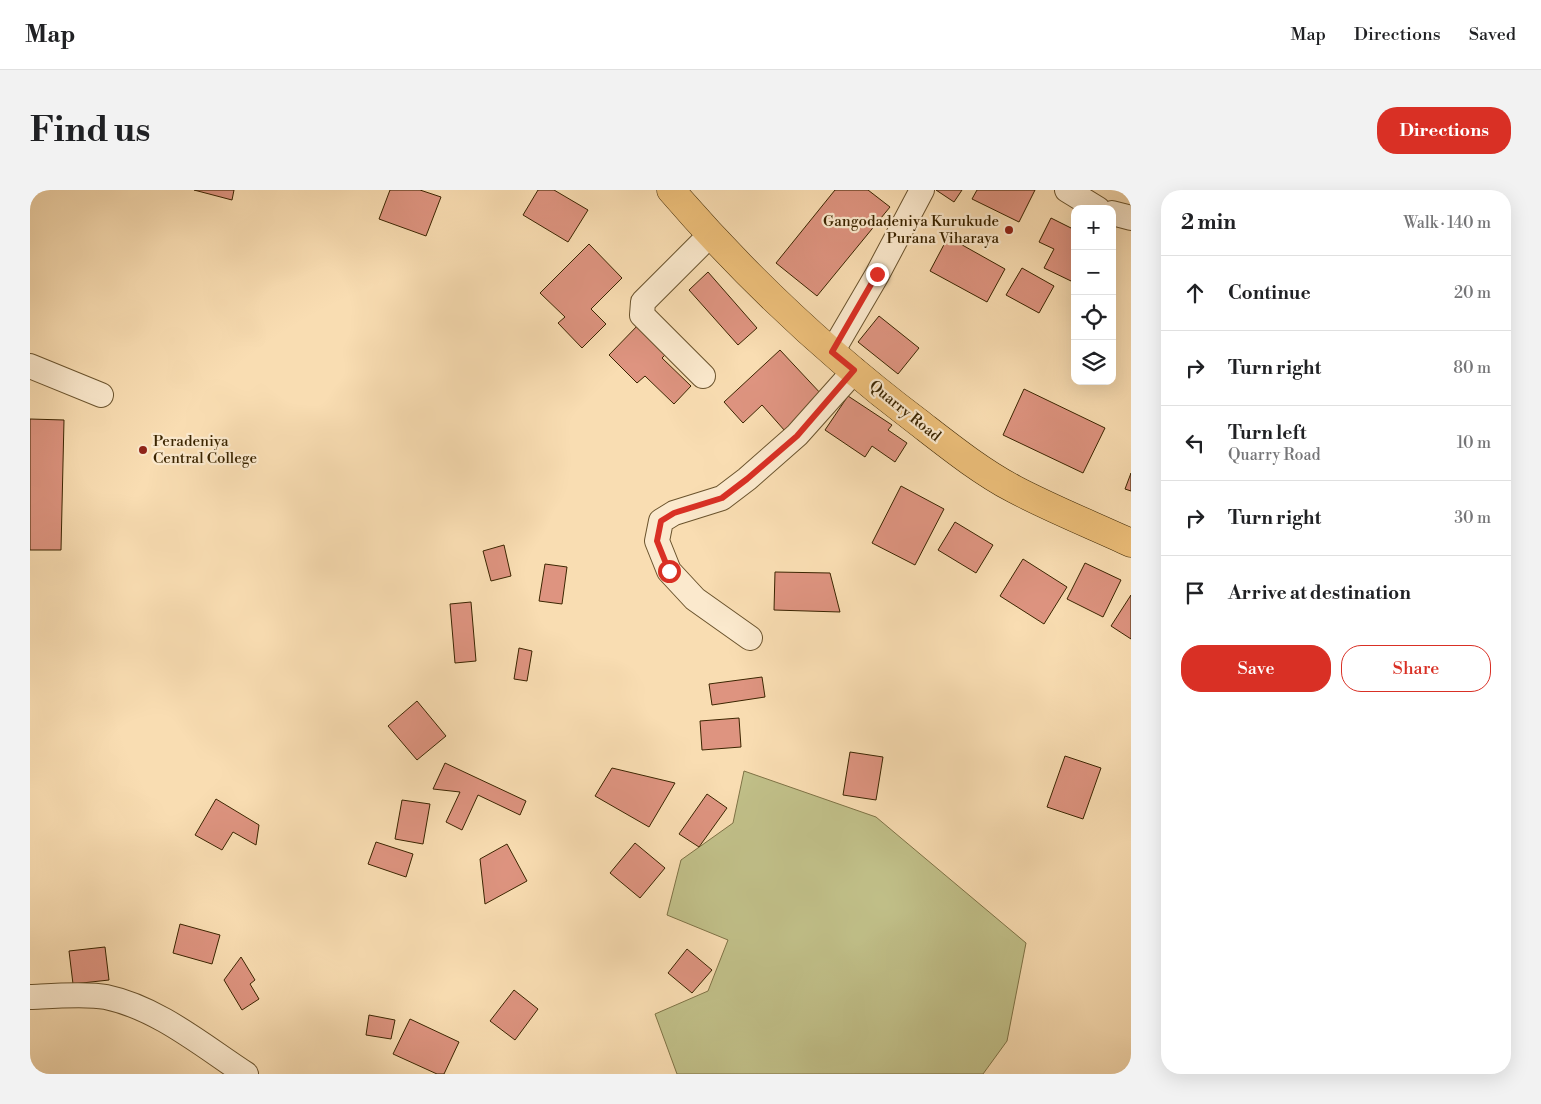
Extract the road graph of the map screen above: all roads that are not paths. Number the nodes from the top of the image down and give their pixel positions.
1 (671, 190) edge
2 (922, 190) edge
3 (1067, 190) edge
4 (1091, 205) edge
5 (1116, 214) edge
6 (1131, 218) edge
7 (710, 234) junction
8 (832, 352) junction
9 (30, 366) edge
10 (854, 370) junction
11 (703, 376) dead end
12 (101, 394) dead end
13 (1131, 542) edge
14 (750, 638) dead end
15 (30, 996) edge
16 (246, 1074) edge

1 - 7 main road, Quarry Road
2 - 8 street
3 - 4 street
5 - 6 street
7 - 8 main road, Quarry Road
7 - 11 street
8 - 10 main road, Quarry Road
9 - 12 street
10 - 13 main road, Quarry Road
10 - 14 street
15 - 16 street

